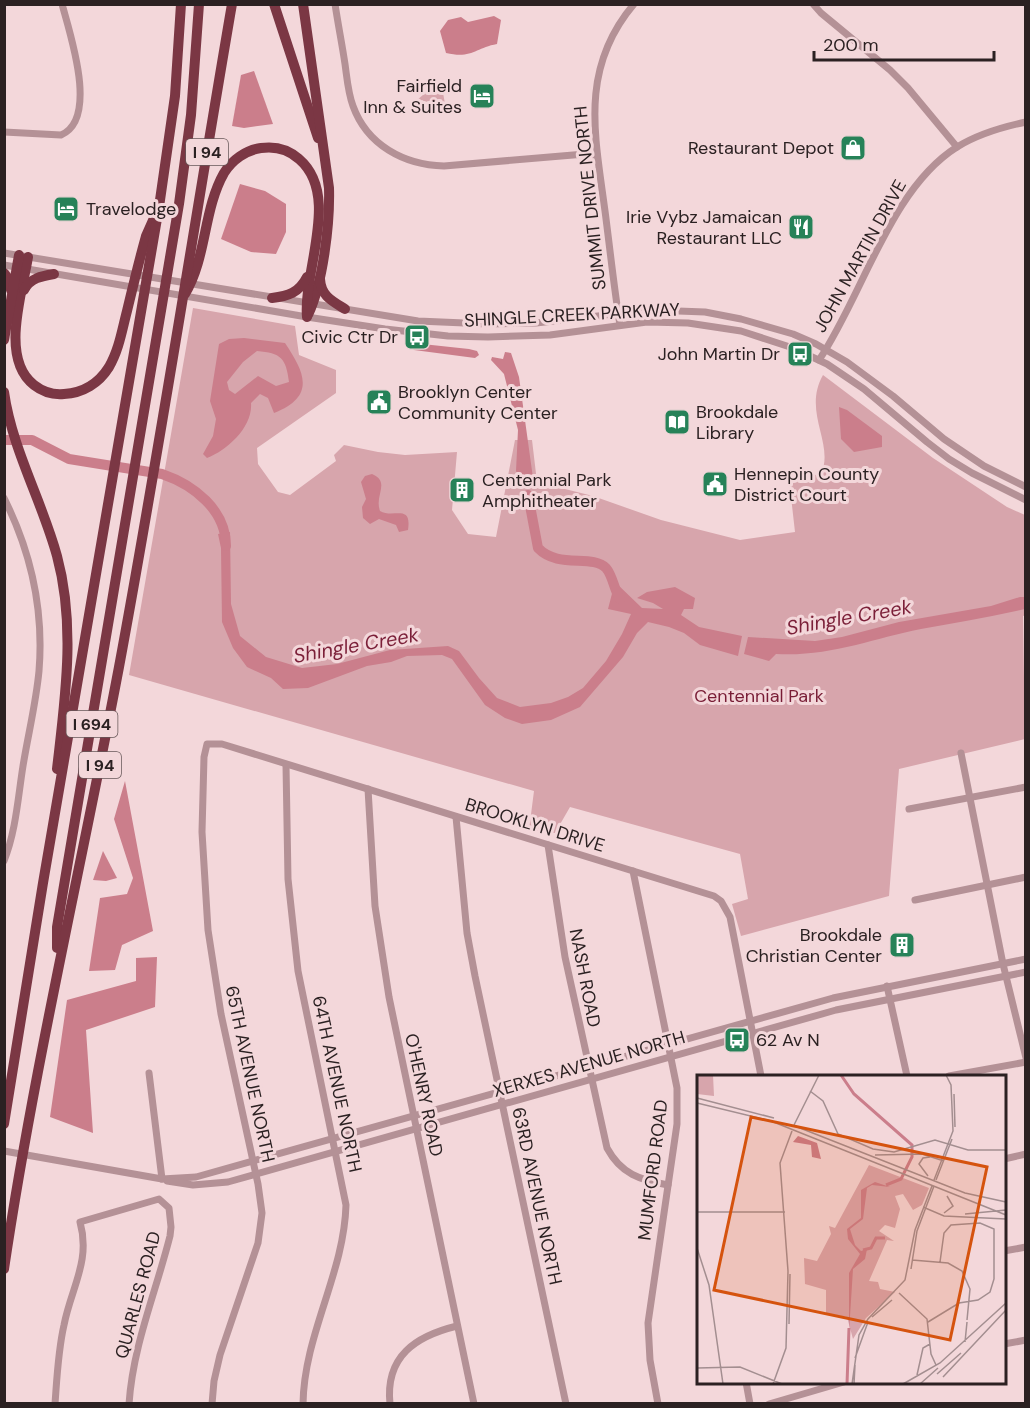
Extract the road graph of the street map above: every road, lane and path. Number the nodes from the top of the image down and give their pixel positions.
1 (62, 4) edge
2 (181, 4) edge
3 (199, 4) edge
4 (232, 4) edge
5 (274, 4) edge
6 (303, 4) edge
7 (335, 4) edge
8 (633, 4) edge
9 (813, 4) edge
10 (1026, 122) edge
11 (4, 132) edge
12 (957, 147) junction
13 (597, 155) junction
14 (329, 188) junction
15 (159, 207) junction
16 (4, 253) edge
17 (314, 254) junction
18 (23, 256) junction
19 (321, 264) junction
20 (4, 266) edge
21 (22, 268) junction
22 (4, 273) edge
23 (54, 274) junction
24 (16, 298) junction
25 (272, 298) junction
26 (182, 299) junction
27 (309, 304) junction
28 (345, 309) junction
29 (618, 313) junction
30 (307, 317) junction
31 (620, 325) junction
32 (4, 340) edge
33 (825, 350) junction
34 (819, 360) junction
35 (4, 392) edge
36 (1026, 487) edge
37 (4, 498) edge
38 (1026, 500) edge
39 (207, 744) joint
40 (961, 753) dead end
41 (286, 765) junction
42 (1026, 787) edge
43 (368, 789) junction
44 (969, 798) junction
45 (909, 809) dead end
46 (456, 817) junction
47 (548, 844) junction
48 (4, 861) edge
49 (633, 870) junction
50 (1026, 877) edge
51 (43, 883) junction
52 (988, 884) junction
53 (915, 900) dead end
54 (1026, 959) edge
55 (1003, 964) junction
56 (57, 969) junction
57 (1026, 972) edge
58 (1006, 976) junction
59 (887, 986) junction
60 (890, 998) junction
61 (750, 1022) junction
62 (753, 1033) junction
63 (668, 1045) junction
64 (672, 1056) junction
65 (1026, 1060) edge
66 (588, 1067) junction
67 (149, 1073) dead end
68 (761, 1075) edge
69 (907, 1075) edge
70 (958, 1075) edge
71 (591, 1079) junction
72 (500, 1093) junction
73 (503, 1104) junction
74 (413, 1117) junction
75 (4, 1124) edge
76 (415, 1129) junction
77 (333, 1140) junction
78 (4, 1151) edge
79 (336, 1151) junction
80 (1026, 1154) edge
81 (1006, 1159) edge
82 (252, 1163) junction
83 (255, 1174) junction
84 (162, 1179) junction
85 (668, 1185) junction
86 (1026, 1247) edge
87 (1006, 1251) edge
88 (4, 1269) edge
89 (458, 1326) junction
90 (1026, 1340) edge
91 (1006, 1344) edge
92 (746, 1384) edge
93 (831, 1384) edge
94 (55, 1404) edge
95 (129, 1404) edge
96 (212, 1404) edge
97 (303, 1404) edge
98 (390, 1404) edge
99 (474, 1404) edge
100 (566, 1404) edge
101 (658, 1404) edge
102 (750, 1404) edge
103 (769, 1404) edge

1 - 11 street
2 - 15 highway, I 94
3 - 56 highway, I 694
4 - 26 highway, I 94
5 - 14 highway
6 - 14 highway
7 - 13 street
8 - 13 street, SUMMIT DRIVE NORTH
9 - 12 street
10 - 12 street, JOHN MARTIN DRIVE
12 - 33 street, JOHN MARTIN DRIVE
13 - 29 street, SUMMIT DRIVE NORTH
14 - 19 highway
15 - 24 highway
15 - 51 highway, I 94
16 - 18 street, SHINGLE CREEK PARKWAY
17 - 25 highway
17 - 26 highway
17 - 27 highway
18 - 21 highway
18 - 25 street, SHINGLE CREEK PARKWAY
19 - 27 highway
19 - 28 highway
20 - 21 street, SHINGLE CREEK PARKWAY
21 - 23 street, SHINGLE CREEK PARKWAY
21 - 24 highway
22 - 24 highway
23 - 24 highway
23 - 30 street, SHINGLE CREEK PARKWAY
24 - 32 highway
25 - 27 street, SHINGLE CREEK PARKWAY
26 - 56 highway, I 94
27 - 28 street, SHINGLE CREEK PARKWAY
27 - 30 highway
28 - 29 street, SHINGLE CREEK PARKWAY
29 - 31 street, SUMMIT DRIVE NORTH
29 - 33 street, SHINGLE CREEK PARKWAY
30 - 31 street, SHINGLE CREEK PARKWAY
31 - 34 street, SHINGLE CREEK PARKWAY
33 - 34 street, JOHN MARTIN DRIVE
33 - 36 street, SHINGLE CREEK PARKWAY
34 - 38 street, SHINGLE CREEK PARKWAY
35 - 51 highway
37 - 48 street
39 - 41 street, BROOKLYN DRIVE
39 - 82 street, 65TH AVENUE NORTH
40 - 44 street
41 - 43 street, BROOKLYN DRIVE
41 - 77 street, 64TH AVENUE NORTH
42 - 44 street
43 - 46 street, BROOKLYN DRIVE
43 - 74 street, O'HENRY ROAD
44 - 45 street
44 - 52 street
46 - 47 street, BROOKLYN DRIVE
46 - 72 street, 63RD AVENUE NORTH
47 - 49 street, BROOKLYN DRIVE
47 - 66 street, NASH ROAD
49 - 61 street, BROOKLYN DRIVE
49 - 63 street, MUMFORD ROAD
50 - 52 street
51 - 75 highway, I 94
52 - 53 street
52 - 55 street
54 - 55 street, XERXES AVENUE NORTH
55 - 58 street
55 - 59 street, XERXES AVENUE NORTH
56 - 88 highway, I 94
57 - 58 street, XERXES AVENUE NORTH
58 - 60 street, XERXES AVENUE NORTH
58 - 65 street
59 - 60 street
59 - 61 street, XERXES AVENUE NORTH
60 - 62 street, XERXES AVENUE NORTH
60 - 69 street
61 - 62 street, BROOKLYN DRIVE
61 - 63 street, XERXES AVENUE NORTH
62 - 64 street, XERXES AVENUE NORTH
62 - 68 street, BROOKLYN DRIVE
63 - 64 street, MUMFORD ROAD
63 - 66 street, XERXES AVENUE NORTH
64 - 71 street, XERXES AVENUE NORTH
64 - 85 street, MUMFORD ROAD
65 - 70 street
66 - 71 street, NASH ROAD
66 - 72 street, XERXES AVENUE NORTH
67 - 84 street
71 - 73 street, XERXES AVENUE NORTH
71 - 85 street, NASH ROAD
72 - 73 street, 63RD AVENUE NORTH
72 - 74 street, XERXES AVENUE NORTH
73 - 76 street, XERXES AVENUE NORTH
73 - 100 street, 63RD AVENUE NORTH
74 - 76 street, O'HENRY ROAD
74 - 77 street, XERXES AVENUE NORTH
76 - 79 street, XERXES AVENUE NORTH
76 - 89 street, O'HENRY ROAD
77 - 79 street, 64TH AVENUE NORTH
77 - 82 street, XERXES AVENUE NORTH
78 - 84 street, XERXES AVENUE NORTH
79 - 83 street, XERXES AVENUE NORTH
79 - 97 street, 64TH AVENUE NORTH
80 - 81 street
82 - 83 street, 65TH AVENUE NORTH
82 - 84 street, XERXES AVENUE NORTH
83 - 84 street, XERXES AVENUE NORTH
83 - 96 street, 65TH AVENUE NORTH
85 - 101 street, MUMFORD ROAD
86 - 87 street
89 - 98 street
89 - 99 street, O'HENRY ROAD
90 - 91 street
92 - 102 street
93 - 103 street
94 - 95 street, QUARLES ROAD

